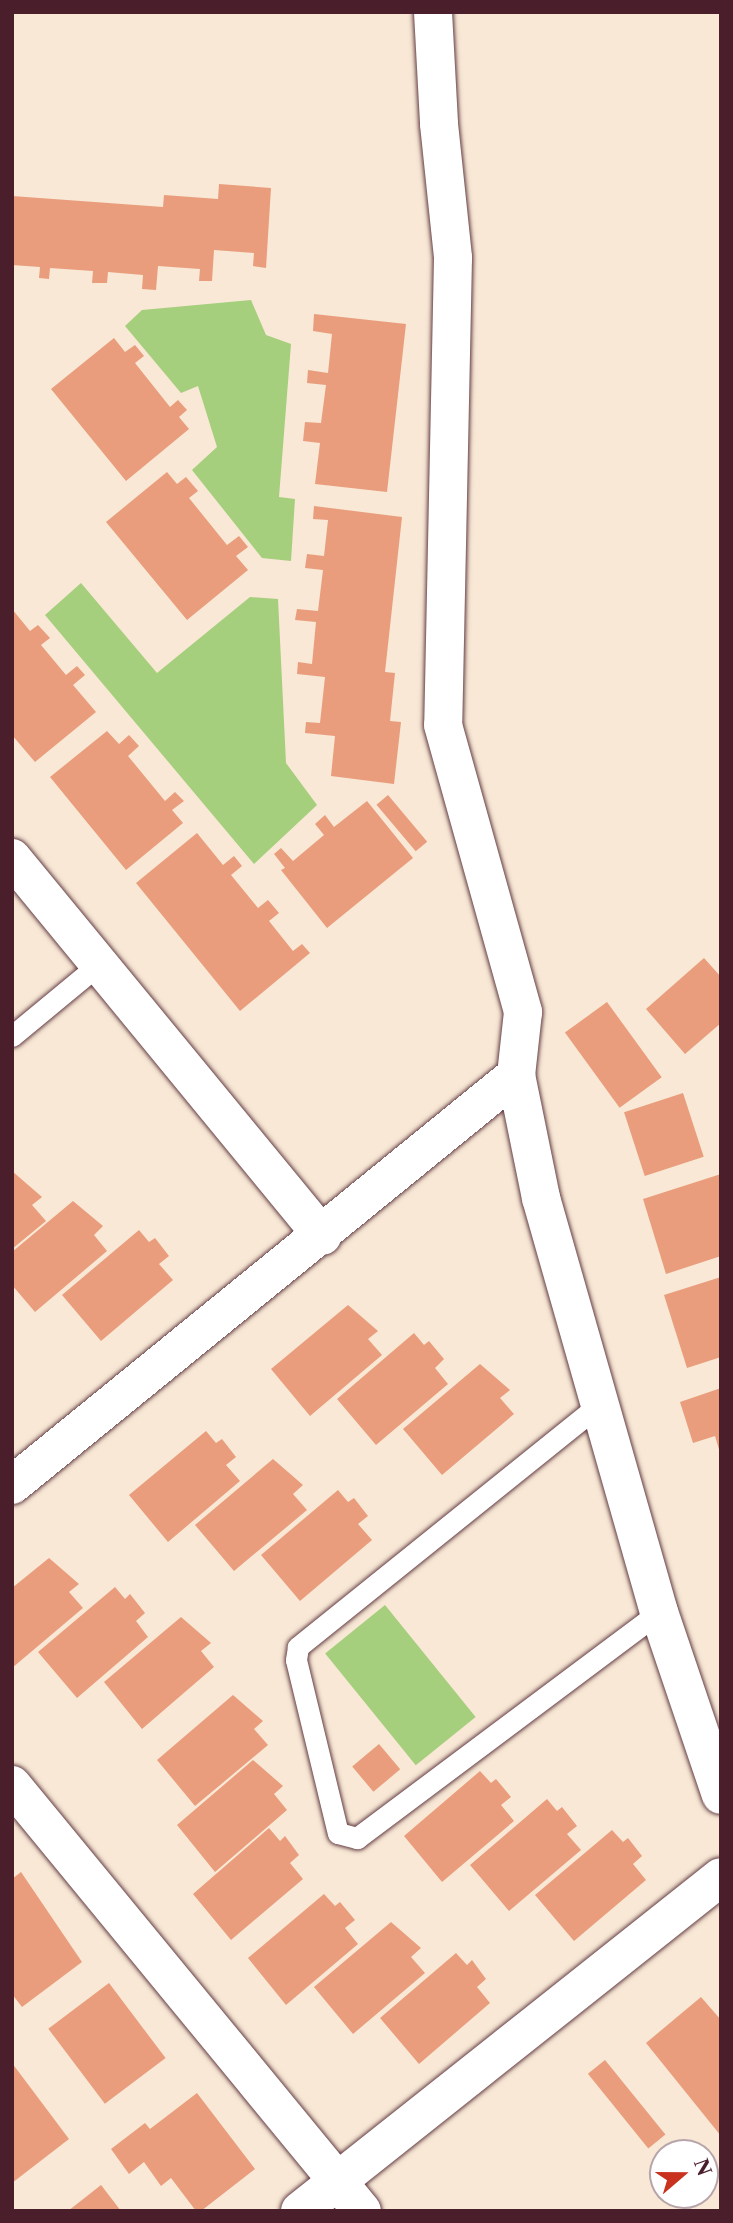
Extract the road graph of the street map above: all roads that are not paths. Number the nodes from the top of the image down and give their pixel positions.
1 (433, 12) edge
2 (12, 858) edge
3 (99, 964) junction
4 (12, 1036) edge
5 (516, 1074) junction
6 (322, 1236) junction
7 (600, 1405) junction
8 (12, 1485) edge
9 (659, 1612) junction
10 (12, 1785) edge
11 (721, 1795) edge
12 (721, 1877) edge
13 (338, 2181) junction
14 (300, 2211) edge
15 (362, 2211) edge

1 - 5 street
2 - 3 street
3 - 4 lane
3 - 6 street
5 - 6 street
5 - 7 street
6 - 8 street
7 - 9 street
7 - 9 lane
9 - 11 street
10 - 13 street
12 - 13 street
13 - 14 street
13 - 15 street

